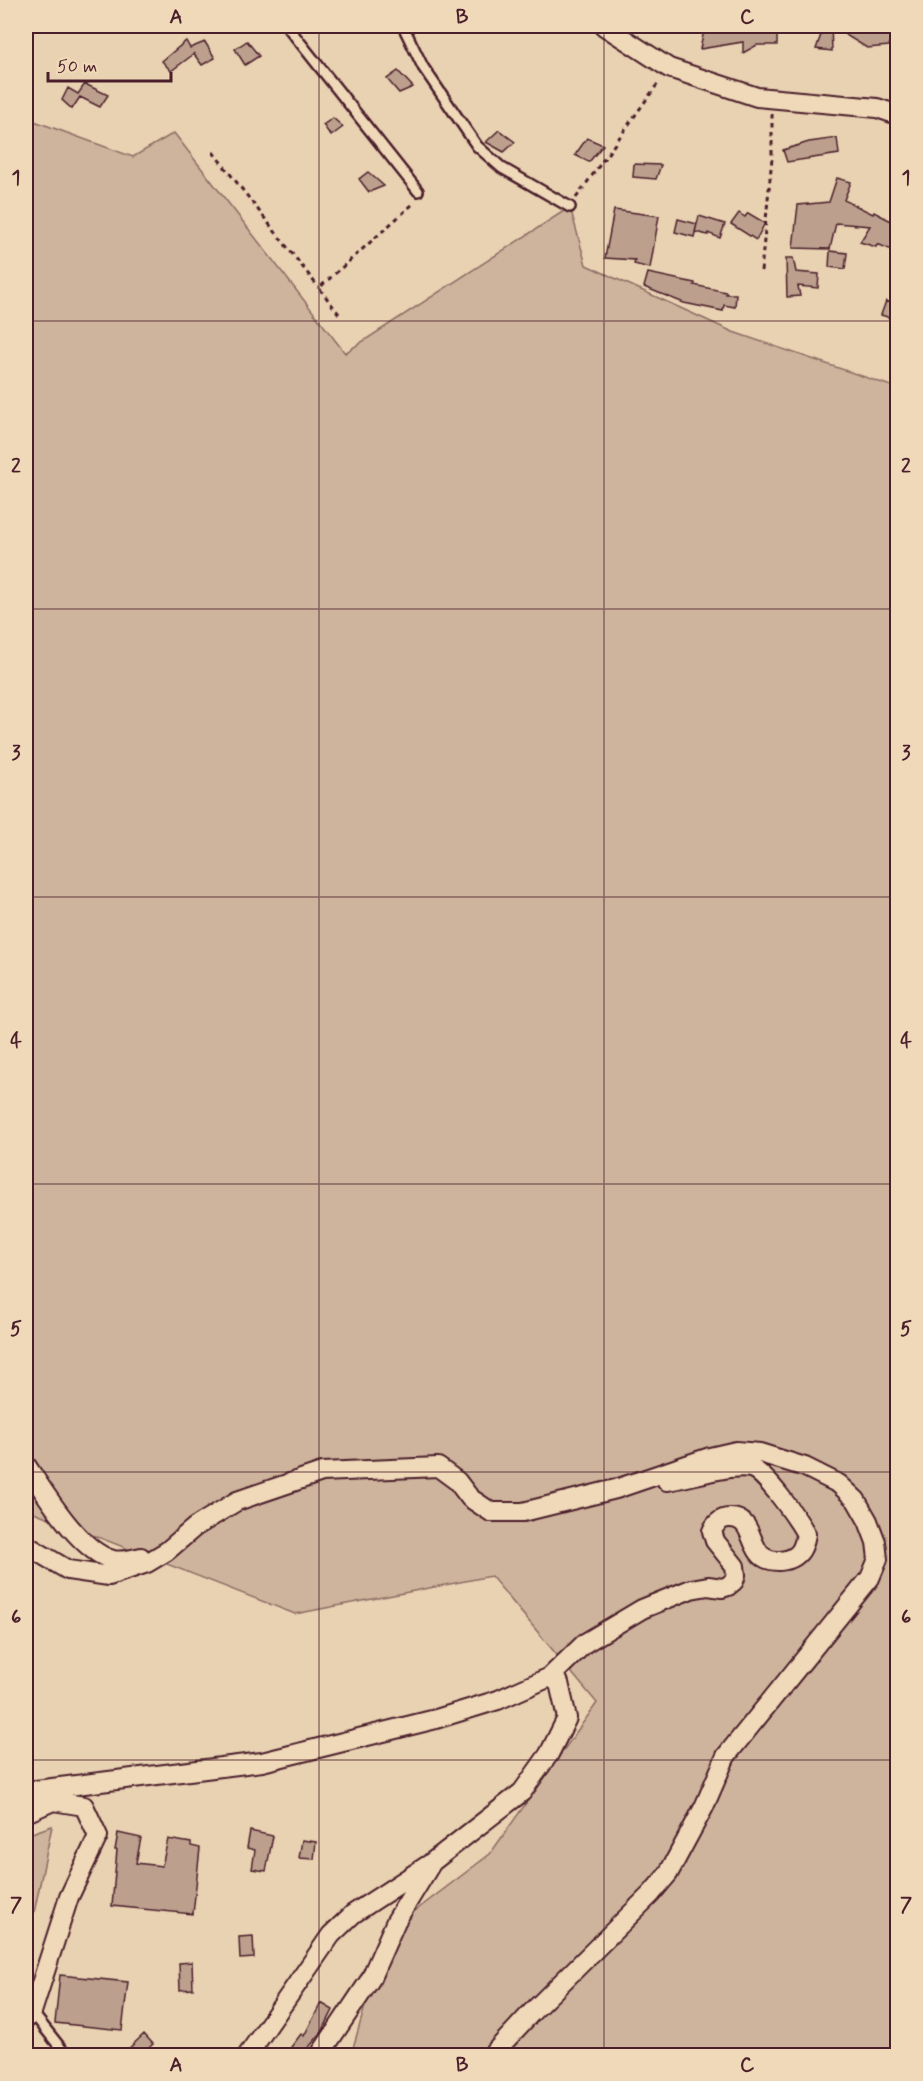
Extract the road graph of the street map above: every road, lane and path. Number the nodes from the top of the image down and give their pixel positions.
1 (287, 26) edge
2 (403, 26) edge
3 (605, 26) edge
4 (669, 68) junction
5 (772, 98) junction
6 (897, 115) edge
7 (213, 152) dead end
8 (418, 191) joint
9 (570, 207) joint
10 (761, 271) dead end
11 (319, 288) junction
12 (339, 314) dead end
13 (26, 1465) edge
14 (616, 1489) junction
15 (26, 1545) edge
16 (167, 1551) junction
17 (550, 1677) junction
18 (31, 1789) edge
19 (53, 1800) junction
20 (26, 1813) edge
21 (432, 1862) junction
22 (28, 2016) edge
23 (67, 2055) edge
24 (247, 2055) edge
25 (319, 2055) edge
26 (491, 2055) edge

1 - 8 lane
2 - 9 lane
3 - 4 street
4 - 5 street
4 - 9 path
5 - 6 street
5 - 10 path
7 - 11 path
8 - 11 path
11 - 12 path
13 - 16 street
14 - 16 street
14 - 17 street
14 - 26 street
15 - 16 street
17 - 18 street
17 - 21 street
18 - 19 street
19 - 20 street
19 - 22 street
21 - 24 street
21 - 25 street
22 - 23 lane

